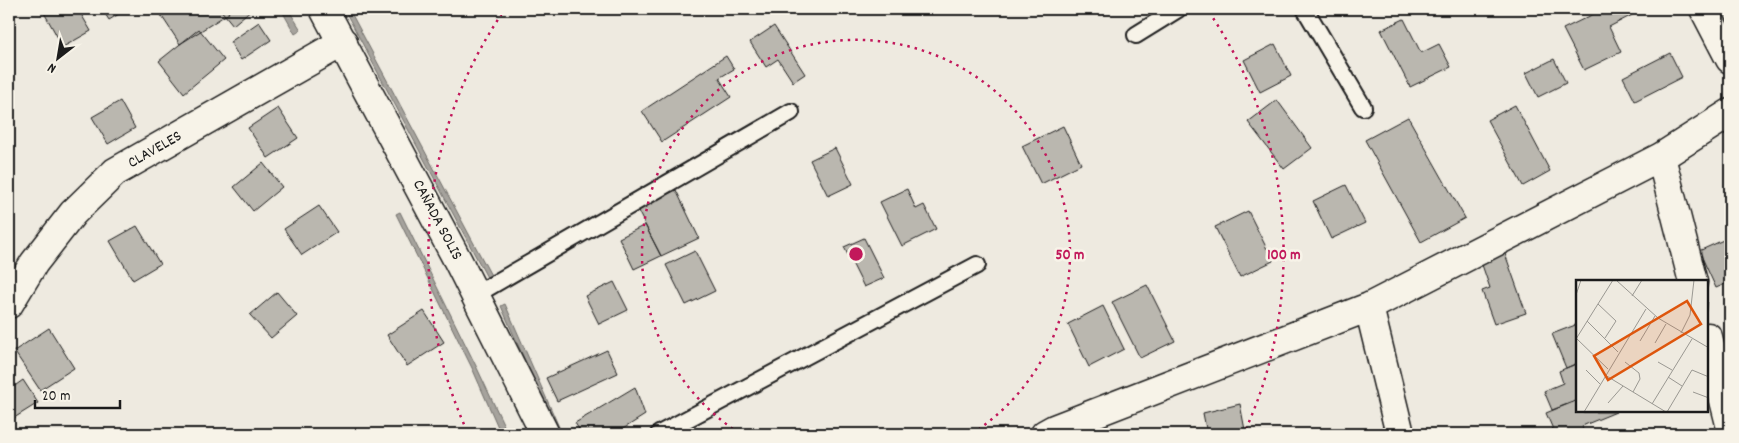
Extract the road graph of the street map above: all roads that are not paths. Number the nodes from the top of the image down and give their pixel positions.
1 (324, 9) edge
2 (1178, 9) edge
3 (1305, 9) edge
4 (1704, 9) edge
5 (1136, 35) dead end
6 (343, 42) junction
7 (1730, 59) edge
8 (1363, 106) dead end
9 (791, 112) dead end
10 (1730, 113) edge
11 (1661, 157) junction
12 (977, 266) dead end
13 (1692, 280) edge
14 (476, 295) junction
15 (9, 304) edge
16 (1369, 307) junction
17 (1709, 341) edge
18 (1730, 424) edge
19 (545, 434) edge
20 (659, 434) edge
21 (1044, 434) edge
22 (1400, 434) edge

1 - 6 street, CAÑADA SOLIS
2 - 5 lane
3 - 8 lane
4 - 7 street
6 - 14 street, CAÑADA SOLIS
6 - 15 street, CLAVELES
9 - 14 lane
10 - 11 street
11 - 13 street
11 - 16 street
12 - 20 lane
14 - 19 street, CAÑADA SOLIS
16 - 21 street
16 - 22 street
17 - 18 street

